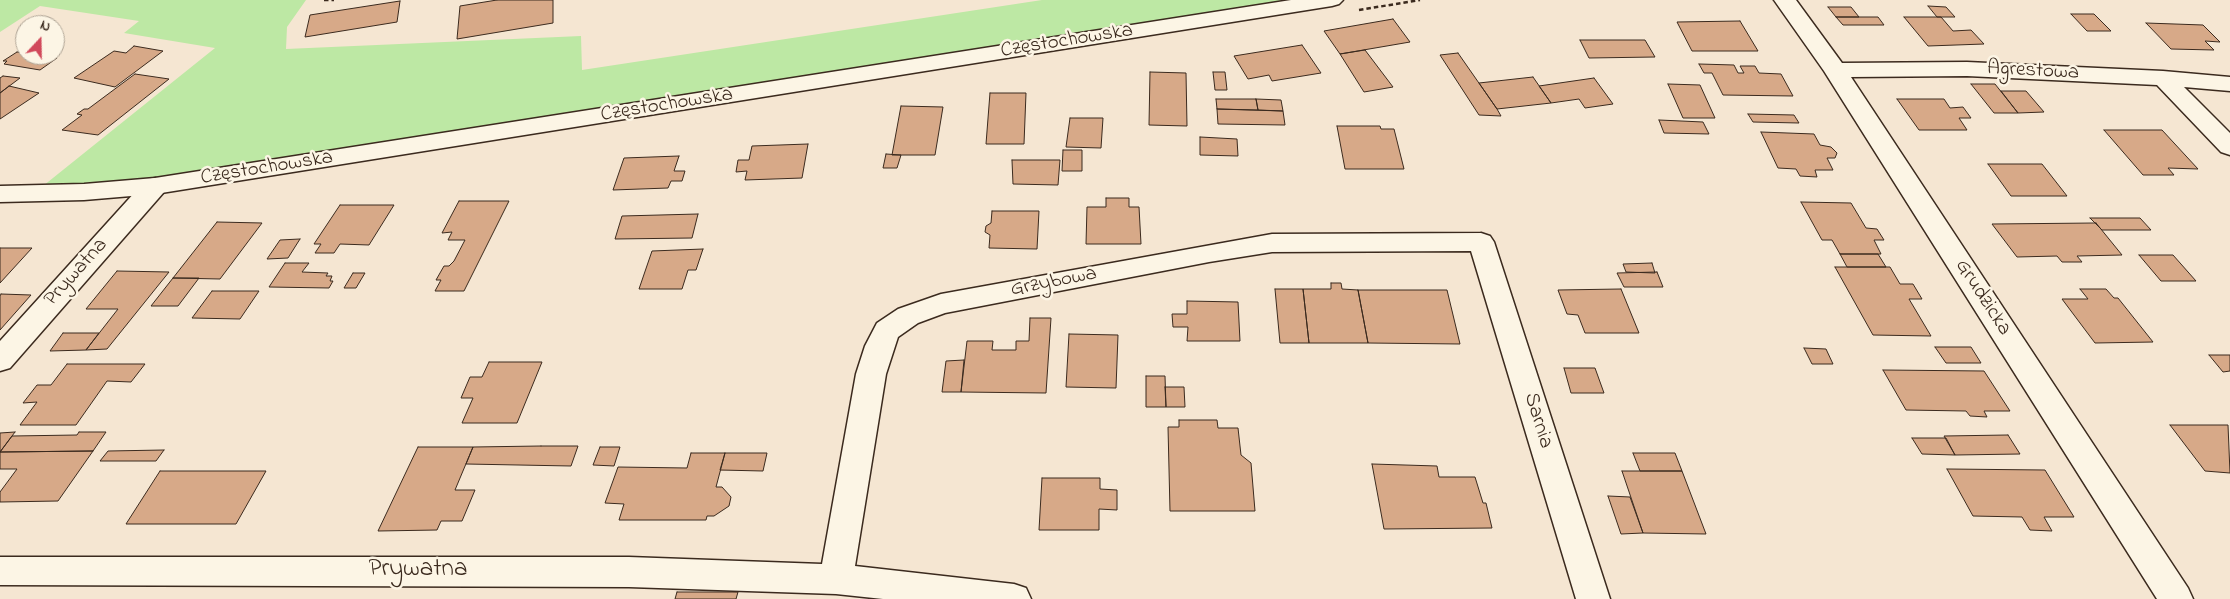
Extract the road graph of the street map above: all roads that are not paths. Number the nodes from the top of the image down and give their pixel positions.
1 (1332, 0) edge
2 (1785, 0) edge
3 (1835, 70) junction
4 (2163, 78) junction
5 (2230, 84) edge
6 (2230, 147) edge
7 (155, 186) junction
8 (0, 194) edge
9 (1481, 242) joint
10 (0, 360) edge
11 (0, 571) edge
12 (836, 579) junction
13 (1014, 599) edge
14 (1593, 599) edge
15 (2176, 599) edge

1 - 7 street, Częstochowska
2 - 3 street, Grudzicka
3 - 4 street, Agrestowa
3 - 15 street, Grudzicka
4 - 5 street, Agrestowa
4 - 6 street
7 - 8 street, Częstochowska
7 - 10 street, Prywatna
9 - 12 street, Grzybowa
9 - 14 street, Sarnia
11 - 12 street, Prywatna
12 - 13 street, Prywatna

